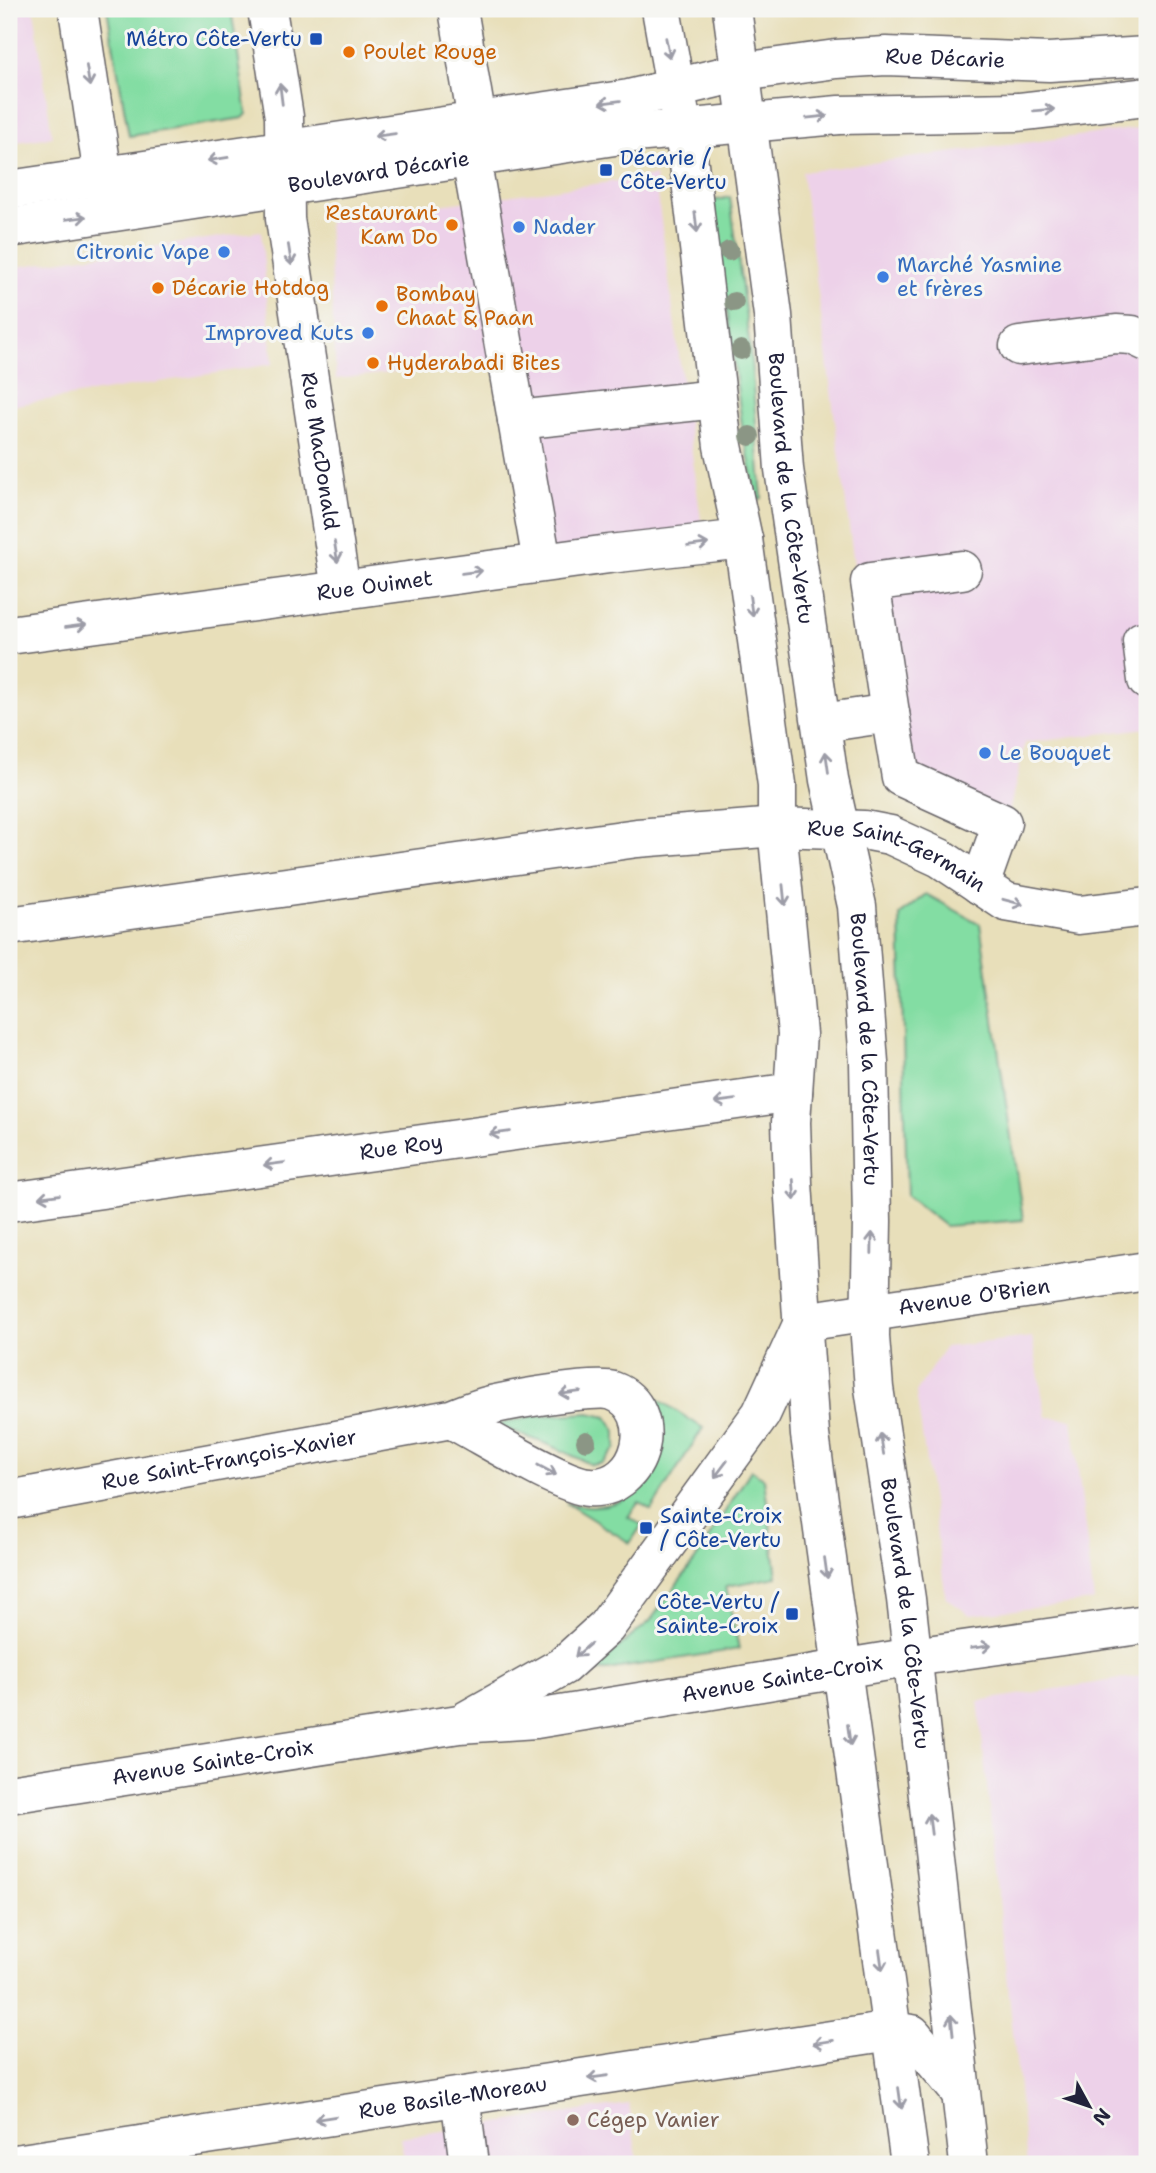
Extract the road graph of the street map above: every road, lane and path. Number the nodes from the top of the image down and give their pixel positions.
1 (78, 9) edge
2 (267, 9) edge
3 (458, 9) edge
4 (661, 9) edge
5 (732, 9) edge
6 (1147, 56) edge
7 (742, 72) junction
8 (676, 87) junction
9 (1147, 97) edge
10 (750, 125) junction
11 (683, 130) junction
12 (474, 139) junction
13 (285, 149) junction
14 (103, 176) junction
15 (285, 187) junction
16 (9, 190) edge
17 (9, 228) edge
18 (1147, 342) edge
19 (1019, 346) dead end
20 (717, 399) junction
21 (517, 420) junction
22 (743, 539) junction
23 (542, 562) junction
24 (962, 570) dead end
25 (341, 590) junction
26 (9, 635) edge
27 (1142, 641) dead end
28 (1147, 680) edge
29 (890, 713) junction
30 (822, 723) junction
31 (777, 827) junction
32 (841, 829) junction
33 (980, 885) junction
34 (1147, 907) edge
35 (9, 926) edge
36 (793, 1092) junction
37 (9, 1202) edge
38 (1147, 1271) edge
39 (870, 1312) junction
40 (803, 1322) junction
41 (451, 1419) dead end
42 (9, 1500) edge
43 (1147, 1624) edge
44 (913, 1657) junction
45 (839, 1668) junction
46 (459, 1724) junction
47 (9, 1794) edge
48 (891, 2031) junction
49 (960, 2092) junction
50 (460, 2097) junction
51 (15, 2164) edge
52 (469, 2164) edge
53 (910, 2164) edge
54 (969, 2164) edge

1 -> 14 street
13 -> 2 street, Rue MacDonald
3 - 12 street
4 -> 8 street
5 - 7 street, Boulevard de la Côte-Vertu
6 - 7 street, Rue Décarie
7 - 8 street, Boulevard Décarie
7 - 10 street, Boulevard de la Côte-Vertu
8 - 11 street
8 -> 12 street, Boulevard Décarie
10 -> 9 street
10 - 11 street, Boulevard Décarie
10 - 30 street, Boulevard de la Côte-Vertu
11 - 12 street, Boulevard Décarie
11 -> 20 street
12 -> 13 street, Boulevard Décarie
12 - 15 street, Boulevard Décarie
12 - 21 street
13 -> 14 street, Boulevard Décarie
13 - 15 street, Rue MacDonald
14 - 16 street, Boulevard Décarie
17 -> 15 street, Boulevard Décarie
15 -> 25 street, Rue MacDonald
18 - 19 street
20 - 21 street
20 - 22 street
21 - 23 street
23 -> 22 street, Rue Ouimet
22 -> 31 street
25 -> 23 street, Rue Ouimet
24 - 29 street
26 -> 25 street, Rue Ouimet
27 - 28 street
29 - 30 street
29 - 33 street
32 -> 30 street, Boulevard de la Côte-Vertu
31 - 32 street, Rue Saint-Germain
31 - 35 street, Rue Saint-Germain
31 -> 36 street
32 - 33 street, Rue Saint-Germain
39 -> 32 street, Boulevard de la Côte-Vertu
33 -> 34 street, Rue Saint-Germain
36 -> 37 street, Rue Roy
36 -> 40 street
38 - 39 street, Avenue O'Brien
39 - 40 street, Avenue O'Brien
44 -> 39 street, Boulevard de la Côte-Vertu
40 -> 45 street
40 -> 46 street, Avenue Sainte-Croix
41 - 42 street, Rue Saint-François-Xavier
44 -> 43 street, Avenue Sainte-Croix
44 - 45 street, Avenue Sainte-Croix
49 -> 44 street, Boulevard de la Côte-Vertu
45 - 46 street, Avenue Sainte-Croix
45 -> 48 street
46 - 47 street, Avenue Sainte-Croix
48 - 49 street
48 -> 50 street, Rue Basile-Moreau
48 -> 53 street
49 - 54 street, Boulevard de la Côte-Vertu
50 -> 51 street, Rue Basile-Moreau
50 - 52 street

